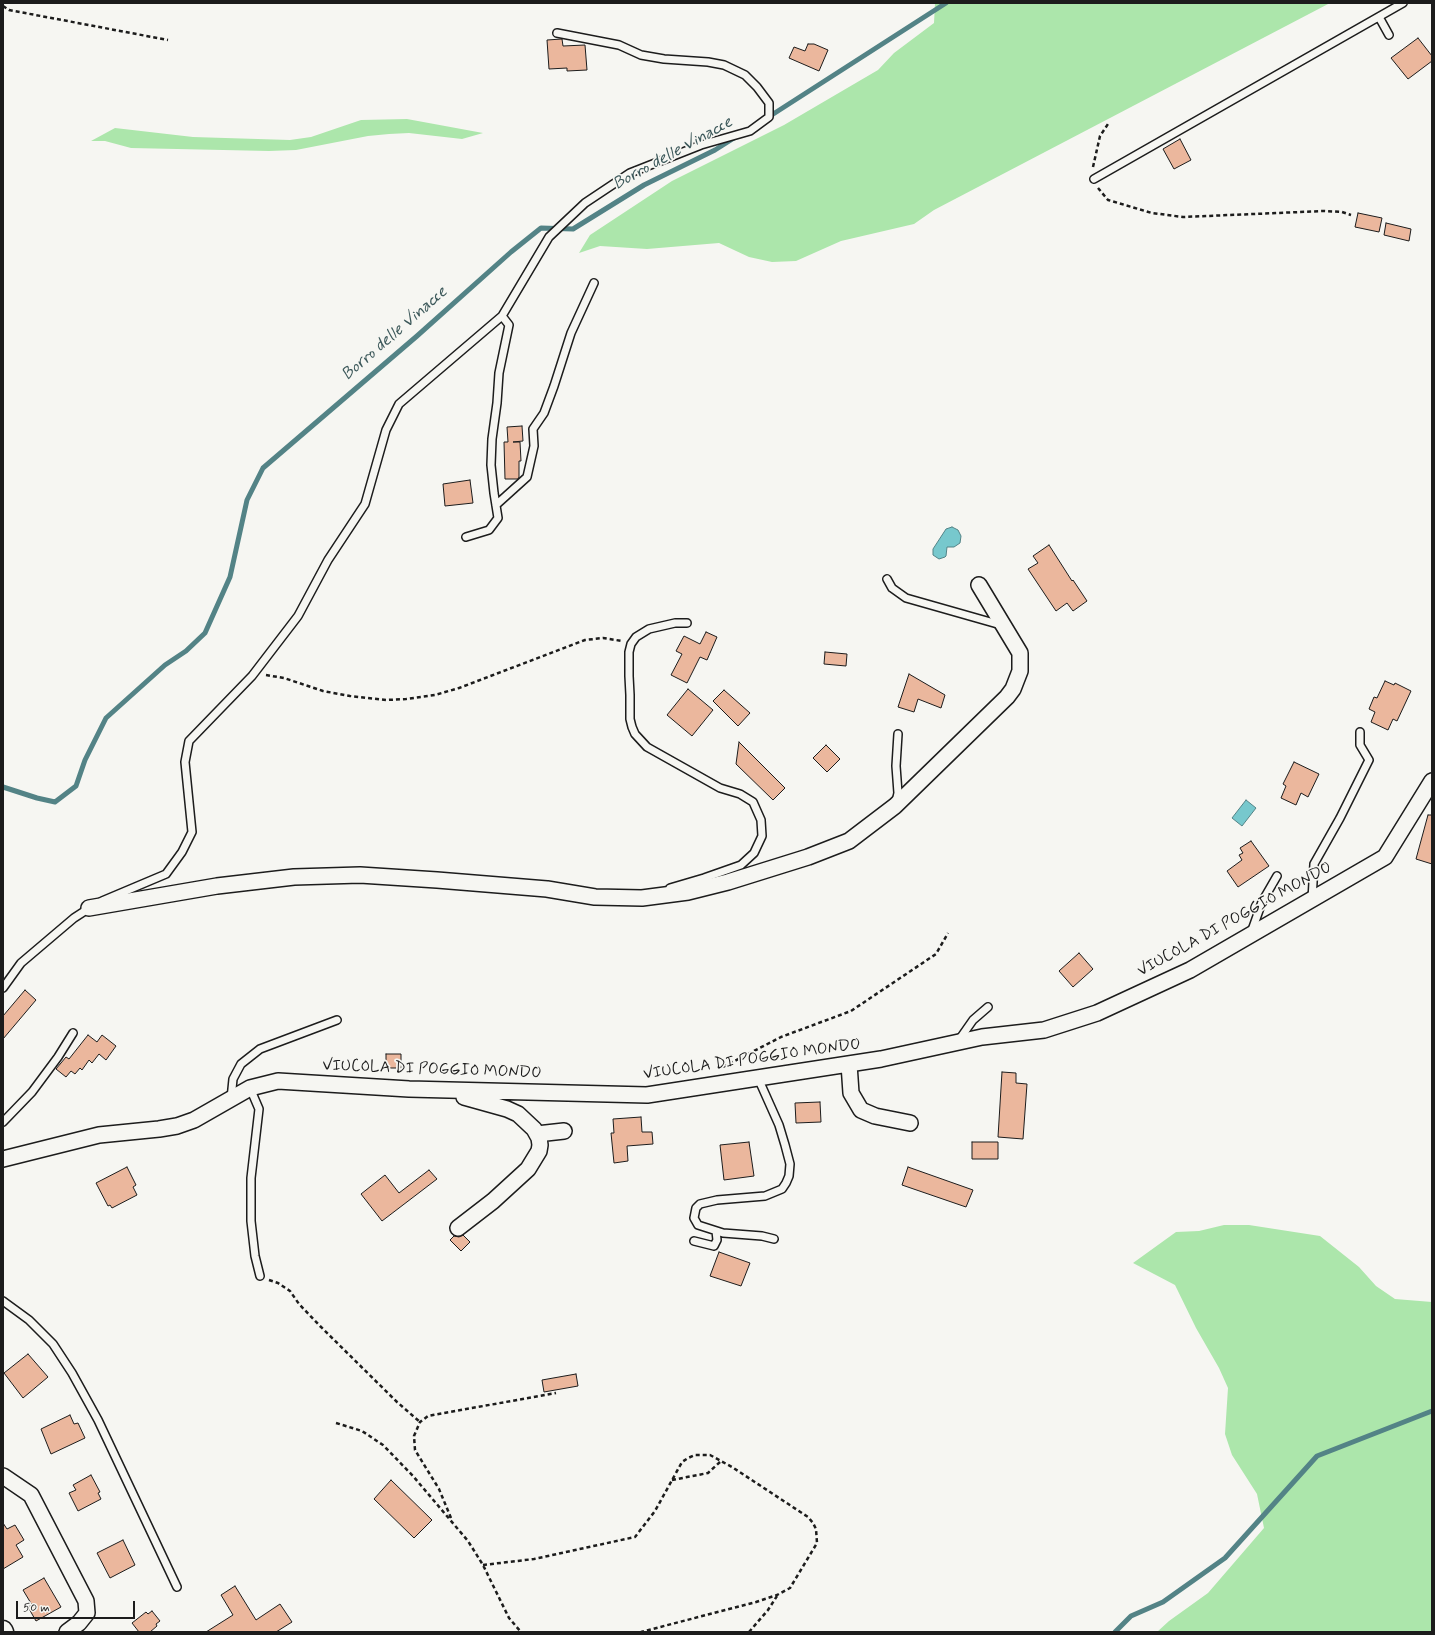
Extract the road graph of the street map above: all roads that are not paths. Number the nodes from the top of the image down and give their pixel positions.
1 (1403, 3) edge
2 (1379, 18) junction
3 (557, 33) dead end
4 (1389, 35) dead end
5 (1094, 179) road end
6 (594, 283) dead end
7 (502, 316) junction
8 (496, 505) junction
9 (466, 537) dead end
10 (887, 579) dead end
11 (979, 585) dead end
12 (687, 623) dead end
13 (1002, 625) junction
14 (1360, 732) dead end
15 (898, 734) dead end
16 (1432, 781) edge
17 (895, 806) junction
18 (1277, 876) dead end
19 (618, 898) junction
20 (1312, 900) junction
21 (89, 908) junction
22 (1250, 935) junction
23 (3, 988) edge
24 (988, 1007) dead end
25 (337, 1020) dead end
26 (72, 1033) dead end
27 (958, 1042) junction
28 (849, 1064) junction
29 (758, 1078) junction
30 (250, 1088) junction
31 (423, 1090) junction
32 (231, 1099) junction
33 (3, 1122) edge
34 (910, 1123) dead end
35 (564, 1131) dead end
36 (537, 1134) junction
37 (3, 1159) edge
38 (458, 1228) dead end
39 (716, 1231) junction
40 (774, 1239) dead end
41 (694, 1241) dead end
42 (260, 1276) road end
43 (3, 1301) edge
44 (3, 1476) edge
45 (177, 1587) dead end
46 (67, 1632) edge

1 - 2 lane
2 - 4 lane
2 - 5 lane
3 - 7 lane
6 - 8 lane
7 - 8 lane
7 - 21 lane
8 - 9 lane
10 - 13 lane
11 - 13 street
12 - 19 lane
13 - 17 street
14 - 20 lane
15 - 17 lane
16 - 20 street, VIUCOLA DI POGGIO MONDO
17 - 19 street
18 - 22 lane
19 - 21 street
20 - 22 street, VIUCOLA DI POGGIO MONDO
21 - 23 lane
22 - 27 street, VIUCOLA DI POGGIO MONDO
24 - 27 lane
25 - 32 lane
26 - 33 lane
27 - 28 street, VIUCOLA DI POGGIO MONDO
28 - 29 street, VIUCOLA DI POGGIO MONDO
28 - 34 street
29 - 31 street, VIUCOLA DI POGGIO MONDO
29 - 39 lane
30 - 31 street, VIUCOLA DI POGGIO MONDO
30 - 32 street, VIUCOLA DI POGGIO MONDO
30 - 42 lane
31 - 36 street
32 - 37 street, VIUCOLA DI POGGIO MONDO
35 - 36 street
36 - 38 street
39 - 40 lane
39 - 41 lane
43 - 45 lane
44 - 46 street

